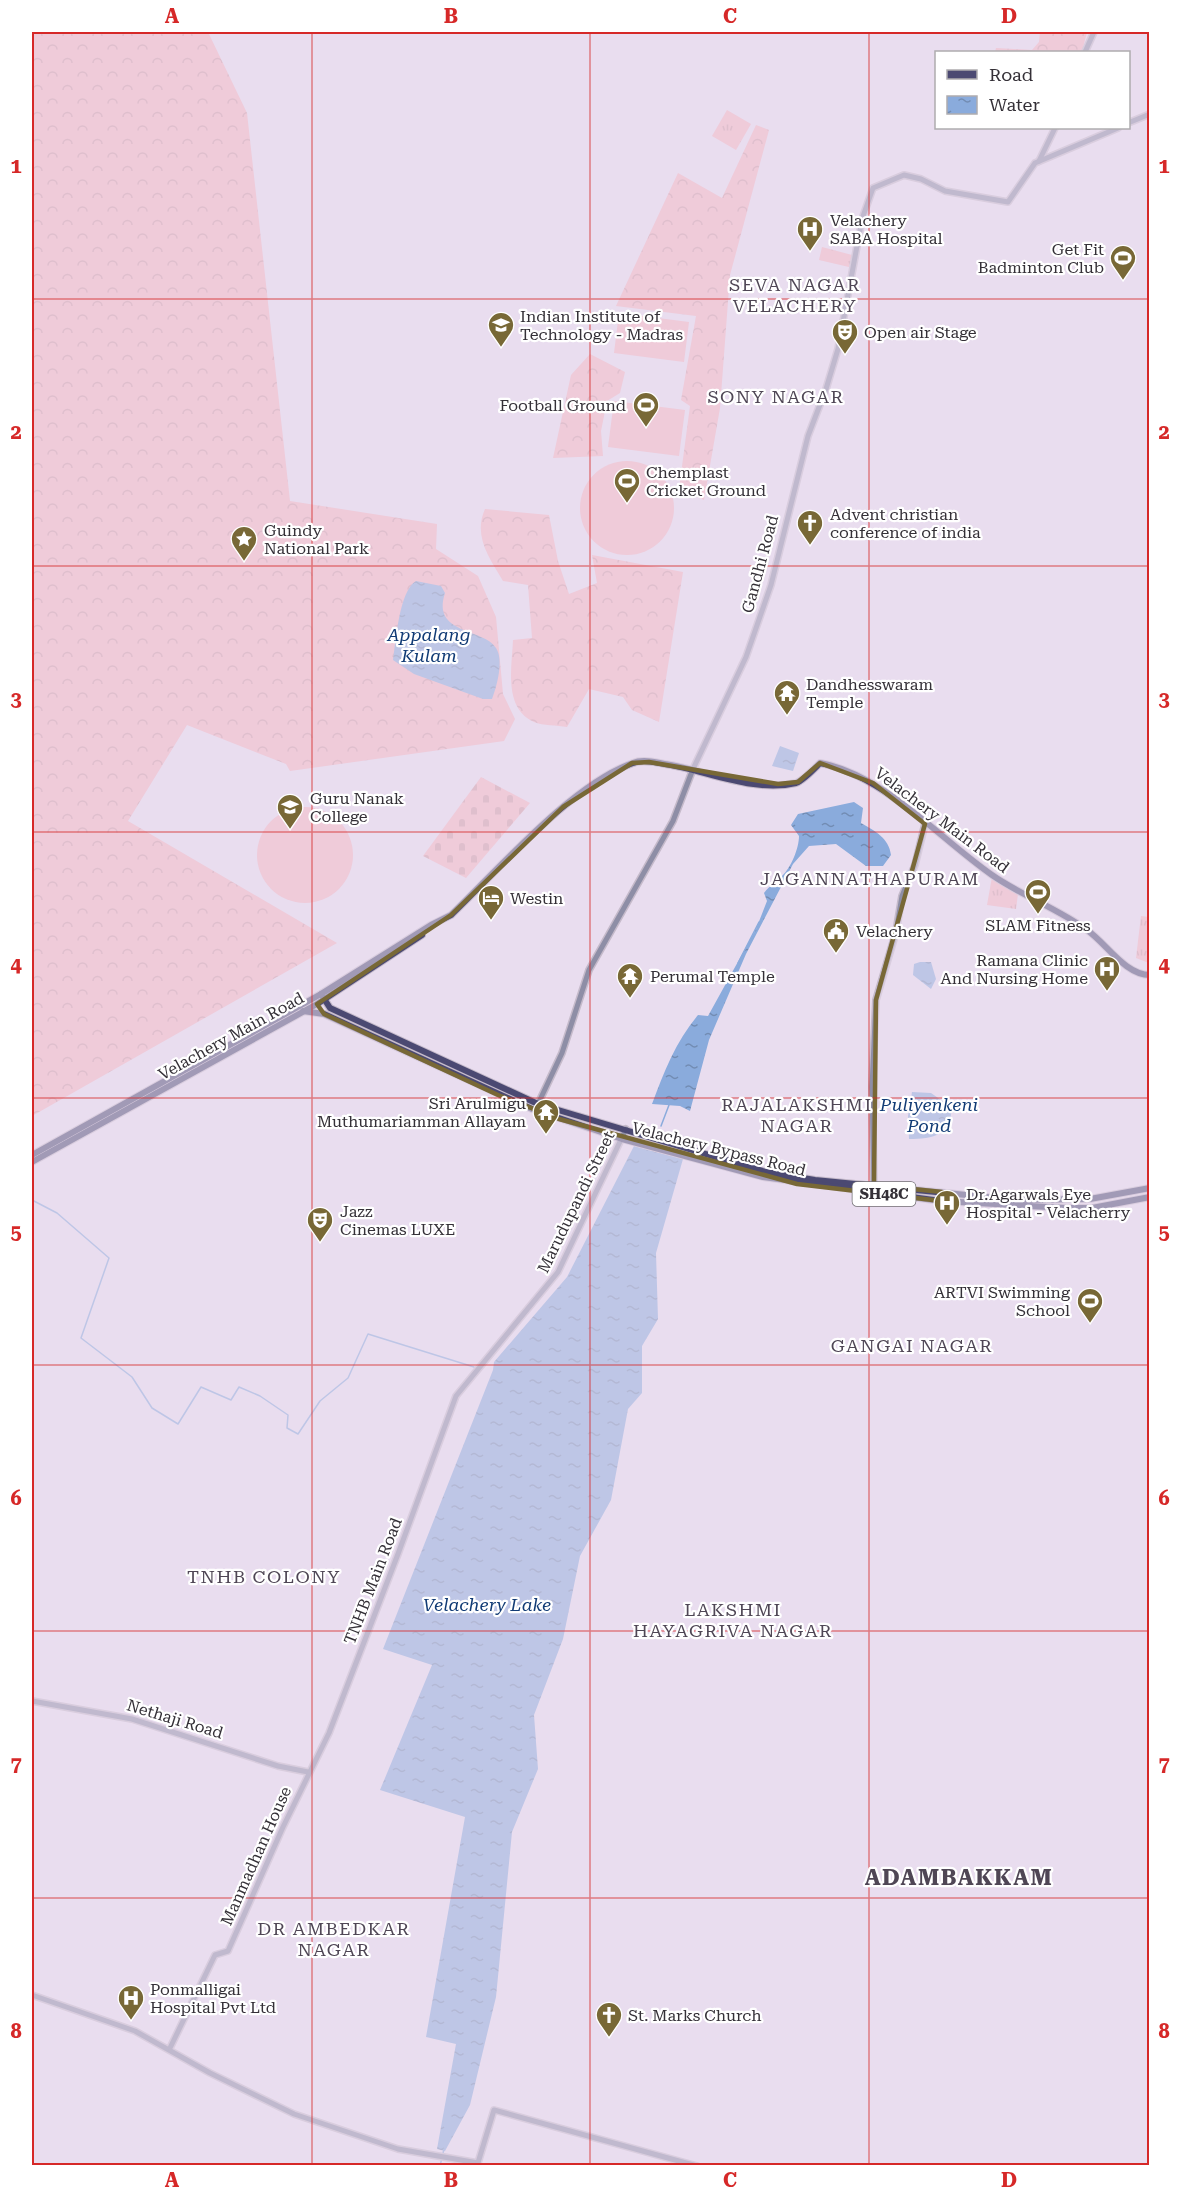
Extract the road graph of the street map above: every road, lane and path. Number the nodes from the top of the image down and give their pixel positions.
1 (1094, 32) edge
2 (1085, 51) edge
3 (1149, 114) edge
4 (1130, 122) edge
5 (1055, 129) edge
6 (1116, 129) edge
7 (1040, 161) junction
8 (693, 769) junction
9 (925, 824) junction
10 (1149, 975) edge
11 (322, 997) junction
12 (314, 1001) junction
13 (303, 1011) junction
14 (324, 1014) junction
15 (538, 1104) junction
16 (626, 1129) junction
17 (622, 1138) junction
18 (32, 1155) edge
19 (32, 1162) edge
20 (874, 1185) junction
21 (1149, 1188) edge
22 (942, 1192) junction
23 (1149, 1197) edge
24 (941, 1201) junction
25 (456, 1396) joint
26 (32, 1701) edge
27 (308, 1773) junction
28 (32, 1995) edge
29 (170, 2048) junction
30 (478, 2164) edge
31 (697, 2166) edge

1 - 2 street
3 - 4 street
5 - 7 street
6 - 7 street
7 - 8 street, Gandhi Road
8 - 9 main road, Velachery Main Road
8 - 11 main road, Velachery Main Road
8 - 15 street, Gandhi Road
9 - 10 main road, Velachery Main Road
9 - 20 street
11 - 12 main road, Velachery Main Road
11 - 15 main road, Velachery Bypass Road / SH48C
12 - 13 main road, Velachery Main Road
12 - 14 main road
12 - 18 main road, Velachery Main Road
13 - 14 main road
13 - 19 main road, Velachery Main Road
14 - 17 main road, Velachery Bypass Road / SH48C
15 - 16 main road, Velachery Bypass Road / SH48C
16 - 17 street, Marudupandi Street
16 - 20 main road, Velachery Bypass Road / SH48C
17 - 24 main road, Velachery Bypass Road / SH48C
17 - 25 street, Marudupandi Street
20 - 22 main road, Velachery Bypass Road / SH48C
21 - 22 main road, Velachery Bypass Road / SH48C
22 - 24 main road
23 - 24 main road, Velachery Bypass Road / SH48C
25 - 27 street, TNHB Main Road
26 - 27 street, Nethaji Road
27 - 29 street, Manmadhan House
28 - 29 street
29 - 30 street
30 - 31 street

